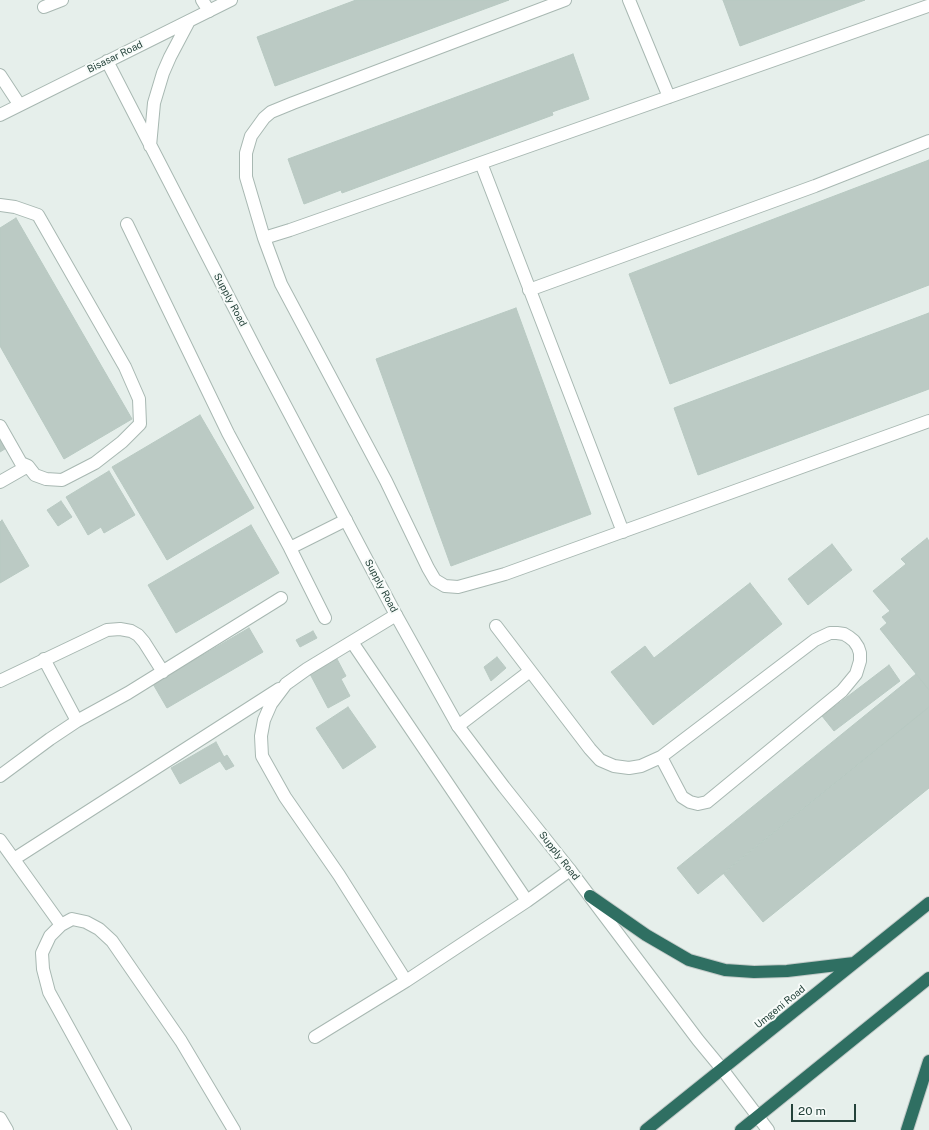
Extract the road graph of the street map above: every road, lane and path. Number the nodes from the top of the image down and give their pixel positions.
1 (62, 0) edge
2 (202, 0) edge
3 (231, 0) edge
4 (564, 0) edge
5 (629, 0) edge
6 (928, 5) edge
7 (44, 7) dead end
8 (209, 11) junction
9 (189, 21) junction
10 (107, 61) junction
11 (0, 75) edge
12 (668, 97) junction
13 (19, 104) junction
14 (0, 115) edge
15 (929, 141) edge
16 (150, 146) junction
17 (481, 163) junction
18 (0, 205) edge
19 (127, 224) dead end
20 (264, 238) junction
21 (529, 290) junction
22 (929, 421) edge
23 (0, 426) edge
24 (28, 466) junction
25 (0, 482) edge
26 (346, 520) junction
27 (623, 532) junction
28 (290, 548) junction
29 (281, 598) dead end
30 (396, 615) junction
31 (325, 618) dead end
32 (496, 626) dead end
33 (352, 642) junction
34 (44, 660) junction
35 (530, 671) junction
36 (162, 672) junction
37 (0, 681) edge
38 (286, 684) junction
39 (77, 721) junction
40 (458, 726) junction
41 (661, 758) junction
42 (0, 776) edge
43 (0, 840) edge
44 (14, 859) junction
45 (570, 870) junction
46 (590, 896) junction
47 (527, 902) junction
48 (929, 903) edge
49 (61, 925) junction
50 (854, 962) junction
51 (929, 978) edge
52 (406, 981) junction
53 (315, 1037) dead end
54 (929, 1061) edge
55 (722, 1069) junction
56 (758, 1116) junction
57 (0, 1118) edge
58 (7, 1130) edge
59 (125, 1130) edge
60 (234, 1130) edge
61 (646, 1130) edge
62 (741, 1130) edge
63 (768, 1130) edge
64 (907, 1130) edge

1 - 7 street
2 - 8 street
3 - 8 street, Bisasar Road
4 - 20 street
5 - 12 street
6 - 12 street
8 - 9 street, Bisasar Road
9 - 10 street, Bisasar Road
9 - 16 street
10 - 13 street, Bisasar Road
10 - 16 street, Supply Road
11 - 13 street
12 - 17 street
13 - 14 street, Bisasar Road
15 - 21 street
16 - 26 street, Supply Road
17 - 20 street
17 - 21 street
18 - 24 street
19 - 28 street
20 - 27 street
21 - 27 street
22 - 27 street
23 - 24 street
24 - 25 street
26 - 28 street
26 - 30 street, Supply Road
28 - 31 street
29 - 36 street
30 - 33 street
30 - 40 street, Supply Road
32 - 35 street
33 - 38 street
33 - 47 street
34 - 36 street
34 - 37 street
34 - 39 street
35 - 40 street
35 - 41 street
36 - 39 street
38 - 44 street
38 - 52 street
39 - 42 street
40 - 45 street, Supply Road
41 - 41 street
43 - 44 street
44 - 49 street
45 - 46 street, Supply Road
45 - 47 street
46 - 50 highway
46 - 55 street, Supply Road
47 - 52 street
48 - 50 highway, Umgeni Road
49 - 59 street
49 - 60 street
50 - 55 highway, Umgeni Road
51 - 56 highway
52 - 53 street
54 - 64 highway
55 - 56 street, Supply Road
55 - 61 highway, Umgeni Road
56 - 62 highway
56 - 63 street, Supply Road
57 - 58 street

